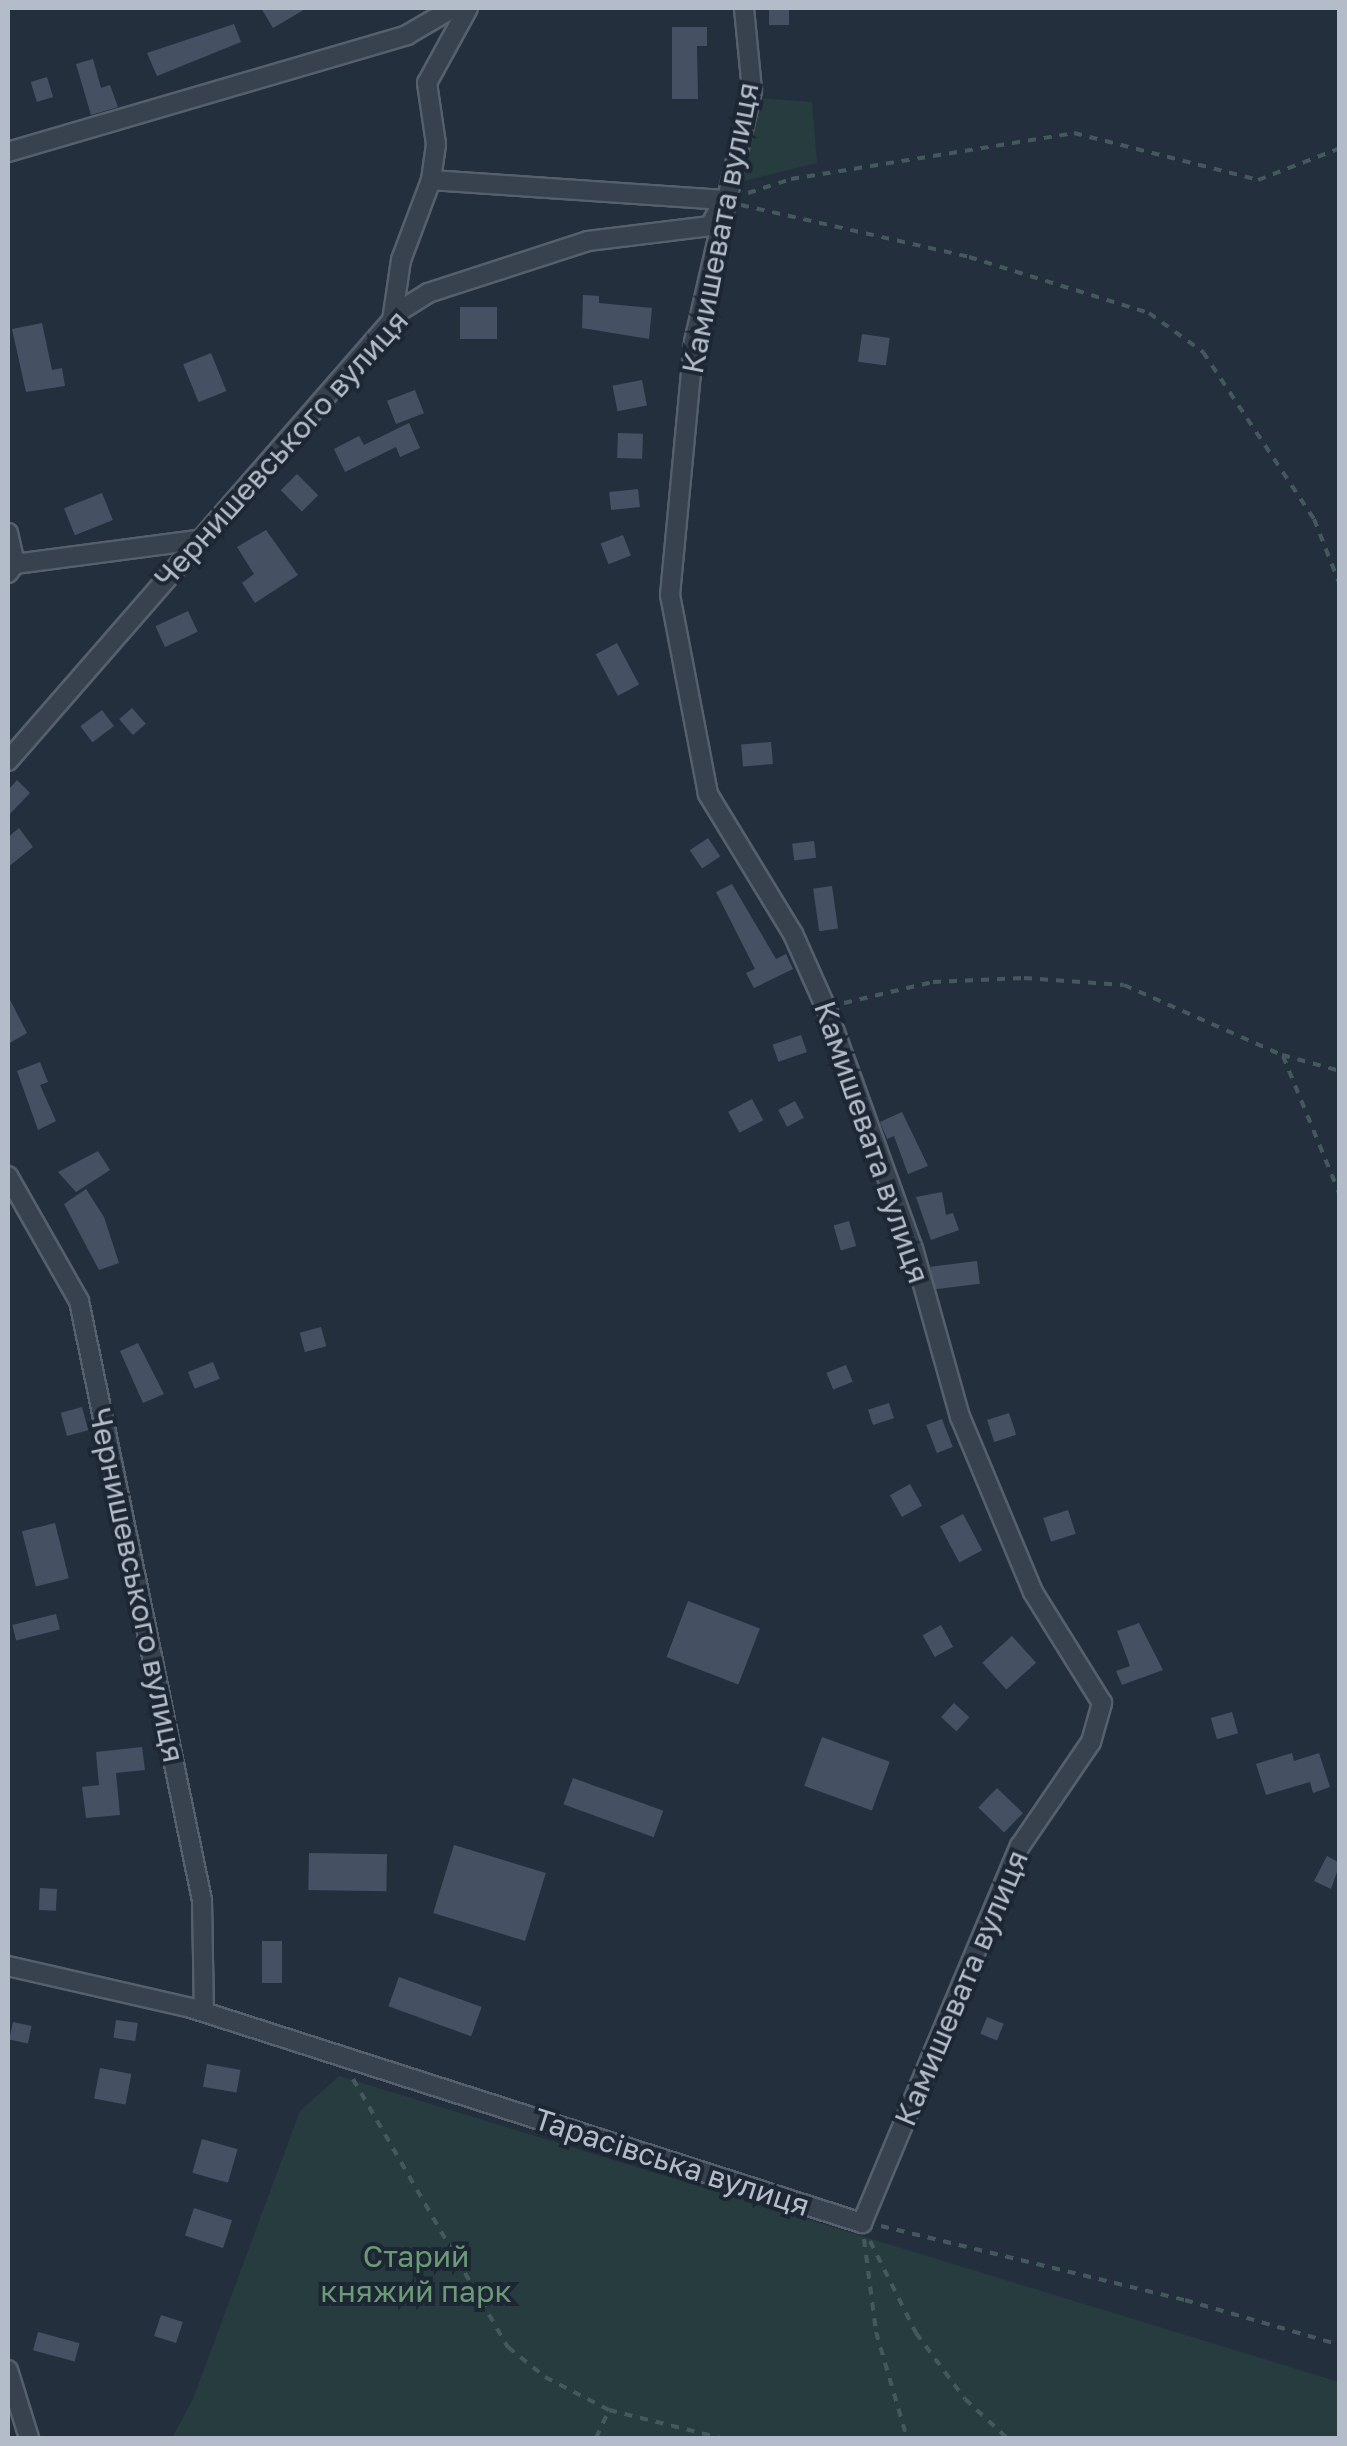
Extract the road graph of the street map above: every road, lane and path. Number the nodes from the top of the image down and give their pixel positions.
1 (453, 8) edge
2 (468, 8) edge
3 (744, 8) edge
4 (1340, 148) edge
5 (8, 152) edge
6 (431, 180) junction
7 (724, 200) junction
8 (392, 322) junction
9 (8, 532) edge
10 (198, 540) junction
11 (11, 569) edge
12 (1340, 585) edge
13 (8, 761) edge
14 (826, 1008) junction
15 (1282, 1055) junction
16 (1340, 1071) edge
17 (8, 1176) edge
18 (1340, 1195) edge
19 (8, 1966) edge
20 (204, 2012) junction
21 (339, 2055) junction
22 (862, 2223) junction
23 (1340, 2345) edge
24 (8, 2370) edge
25 (609, 2410) junction
26 (29, 2438) edge
27 (596, 2438) edge
28 (721, 2438) edge
29 (907, 2438) edge
30 (1007, 2438) edge

1 - 5 street
2 - 6 street
3 - 7 street, Камишевата вулиця
4 - 7 path
6 - 7 street
6 - 8 street
7 - 8 street, Чернишевського вулиця
7 - 12 path
7 - 14 street, Камишевата вулиця
8 - 10 street, Чернишевського вулиця
9 - 11 street
10 - 11 street
10 - 13 street, Чернишевського вулиця
14 - 15 path
14 - 22 street, Камишевата вулиця
15 - 16 path
15 - 18 path
17 - 20 street, Чернишевського вулиця
19 - 20 street, Тарасівська вулиця
20 - 21 street, Тарасівська вулиця
21 - 22 street, Тарасівська вулиця
21 - 25 path
22 - 23 path
22 - 29 path
22 - 30 path
24 - 26 street
25 - 27 path
25 - 28 path

